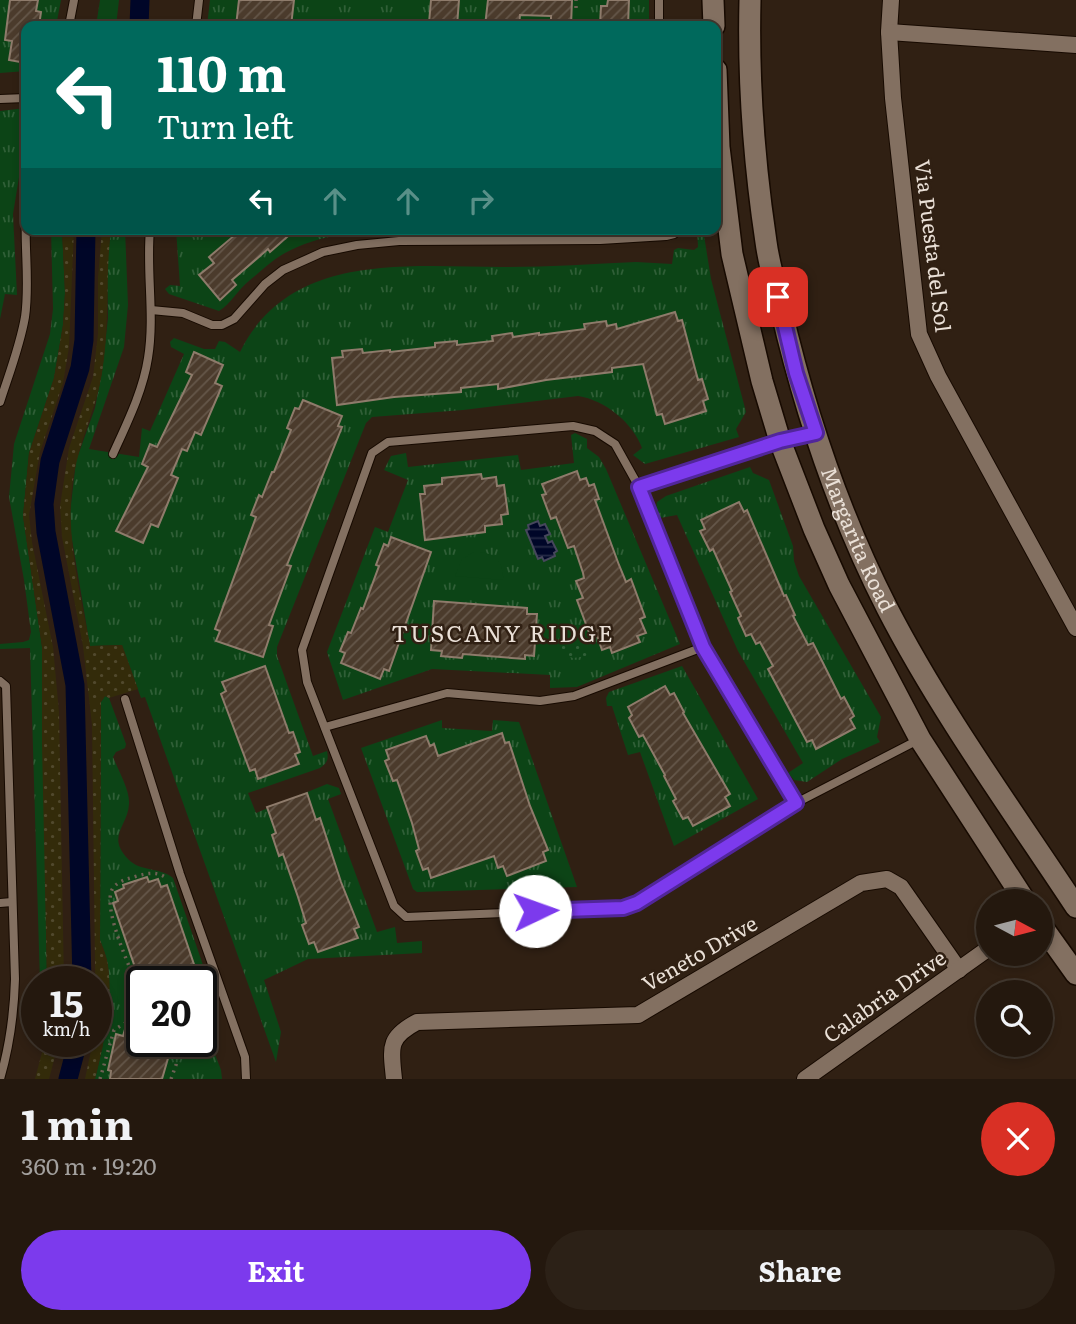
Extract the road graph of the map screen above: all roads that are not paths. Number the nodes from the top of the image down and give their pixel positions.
1 (74, 0) edge
2 (199, 0) edge
3 (659, 0) edge
4 (713, 0) edge
5 (750, 0) edge
6 (891, 0) edge
7 (70, 21) edge
8 (197, 21) edge
9 (659, 21) edge
10 (714, 21) edge
11 (889, 32) junction
12 (1076, 45) edge
13 (21, 98) edge
14 (0, 99) edge
15 (721, 163) edge
16 (26, 235) edge
17 (149, 235) edge
18 (670, 235) edge
19 (151, 310) junction
20 (0, 402) edge
21 (816, 433) junction
22 (780, 441) junction
23 (113, 454) dead end
24 (639, 487) junction
25 (1074, 620) edge
26 (703, 647) junction
27 (0, 681) edge
28 (125, 699) dead end
29 (325, 727) junction
30 (920, 739) junction
31 (796, 803) junction
32 (1017, 889) edge
33 (12, 902) junction
34 (0, 903) edge
35 (1076, 907) edge
36 (1054, 943) edge
37 (976, 957) edge
38 (959, 970) junction
39 (1076, 974) edge
40 (0, 1079) edge
41 (246, 1079) edge
42 (394, 1079) edge
43 (805, 1079) edge

1 - 7 lane
2 - 8 lane
3 - 9 lane
4 - 10 main road
5 - 21 main road, Margarita Road
6 - 11 street, Via Puesta del Sol
11 - 12 street
11 - 25 street, Via Puesta del Sol
13 - 14 lane
15 - 22 main road, Margarita Road
16 - 20 lane
17 - 19 lane
18 - 19 lane
19 - 23 lane
21 - 22 lane
21 - 35 main road, Margarita Road
22 - 24 lane
22 - 30 main road, Margarita Road
24 - 26 lane
24 - 29 lane
26 - 29 lane
26 - 31 lane
27 - 33 lane
28 - 41 lane
29 - 31 lane
30 - 31 lane
30 - 32 main road, Margarita Road
33 - 34 lane
33 - 40 lane
36 - 39 main road
37 - 38 street, Calabria Drive
38 - 42 street, Veneto Drive
38 - 43 street, Calabria Drive

